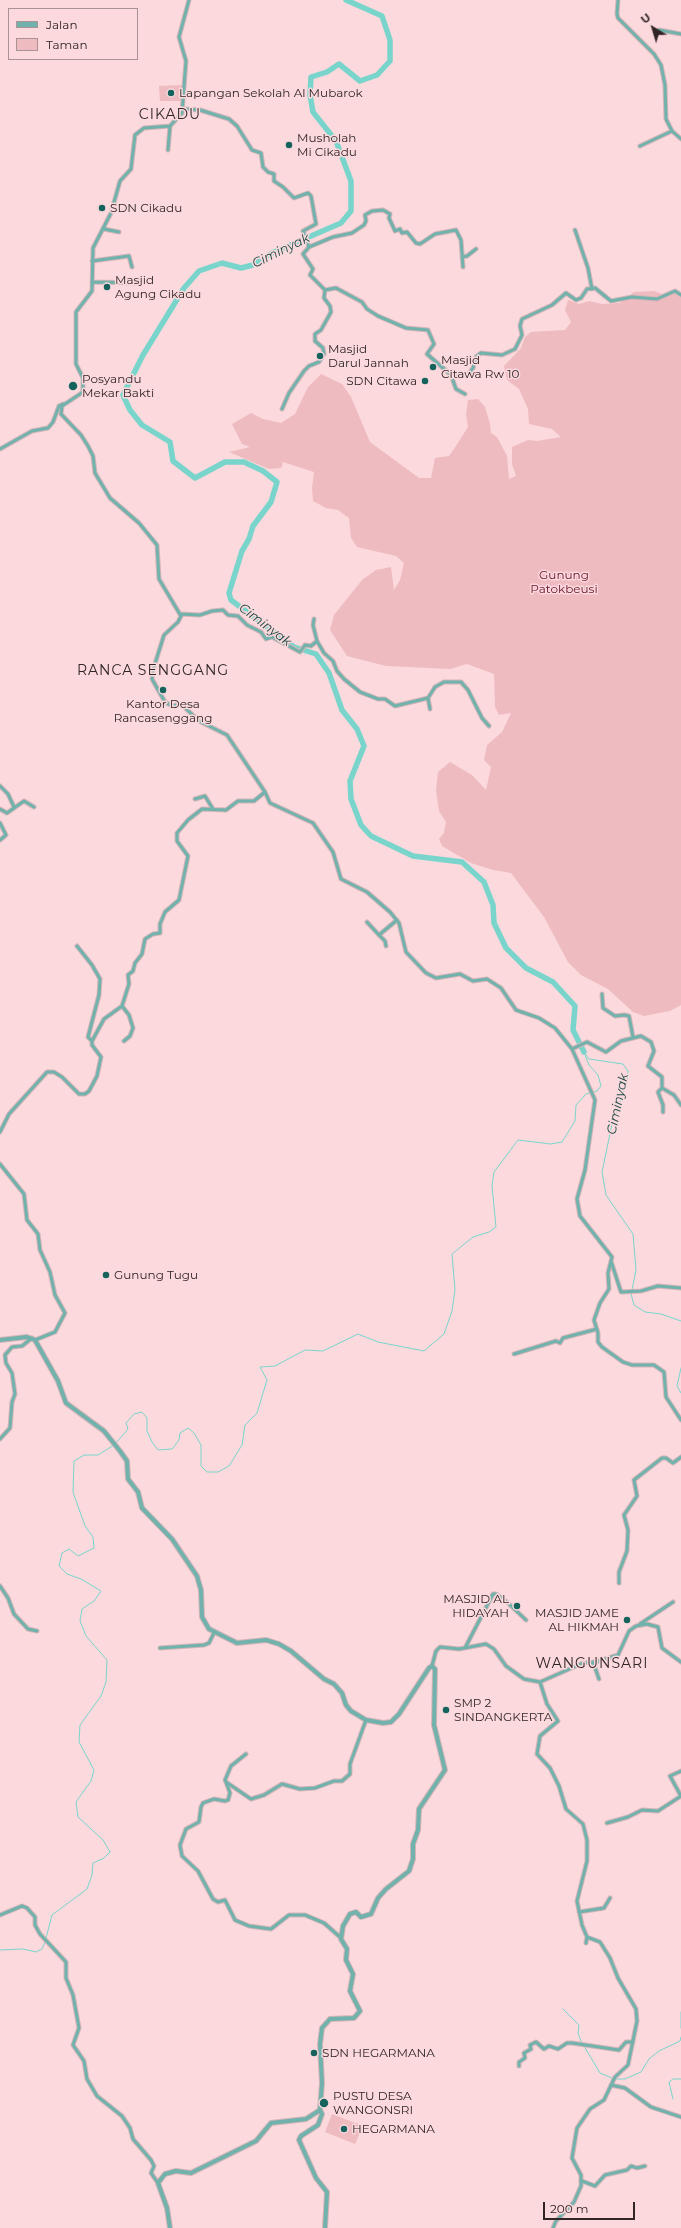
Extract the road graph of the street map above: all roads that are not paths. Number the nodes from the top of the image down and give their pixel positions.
1 (190, 0) edge
2 (618, 0) edge
3 (659, 30) dead end
4 (681, 34) edge
5 (183, 109) junction
6 (170, 126) junction
7 (672, 131) junction
8 (681, 139) edge
9 (640, 146) dead end
10 (168, 150) dead end
11 (104, 229) junction
12 (575, 230) dead end
13 (119, 232) dead end
14 (309, 247) junction
15 (476, 249) dead end
16 (462, 257) junction
17 (92, 261) junction
18 (132, 267) dead end
19 (462, 267) dead end
20 (92, 282) junction
21 (142, 283) dead end
22 (592, 289) junction
23 (325, 290) junction
24 (681, 295) edge
25 (451, 375) junction
26 (465, 394) dead end
27 (65, 404) junction
28 (282, 409) dead end
29 (0, 449) edge
30 (180, 614) junction
31 (314, 619) dead end
32 (317, 640) junction
33 (428, 698) junction
34 (430, 709) dead end
35 (490, 726) dead end
36 (0, 786) edge
37 (265, 792) junction
38 (195, 799) dead end
39 (14, 807) junction
40 (34, 807) dead end
41 (0, 809) edge
42 (213, 809) junction
43 (0, 823) edge
44 (0, 840) edge
45 (397, 920) junction
46 (367, 922) dead end
47 (379, 935) junction
48 (78, 946) dead end
49 (386, 946) dead end
50 (602, 994) dead end
51 (122, 1006) junction
52 (633, 1037) junction
53 (92, 1041) junction
54 (124, 1041) dead end
55 (572, 1048) junction
56 (662, 1088) junction
57 (681, 1104) edge
58 (663, 1112) dead end
59 (0, 1132) edge
60 (0, 1164) edge
61 (611, 1261) junction
62 (681, 1288) edge
63 (597, 1329) junction
64 (34, 1339) junction
65 (0, 1340) edge
66 (514, 1354) dead end
67 (681, 1420) edge
68 (0, 1439) edge
69 (681, 1456) edge
70 (619, 1583) dead end
71 (0, 1586) edge
72 (673, 1602) dead end
73 (526, 1620) dead end
74 (640, 1624) junction
75 (37, 1631) dead end
76 (214, 1633) junction
77 (160, 1648) dead end
78 (465, 1648) junction
79 (593, 1662) junction
80 (681, 1662) edge
81 (432, 1666) junction
82 (599, 1679) dead end
83 (540, 1682) junction
84 (366, 1720) junction
85 (246, 1754) dead end
86 (681, 1771) edge
87 (226, 1782) junction
88 (681, 1796) edge
89 (606, 1823) dead end
90 (610, 1898) dead end
91 (579, 1912) junction
92 (0, 1915) edge
93 (340, 1936) junction
94 (587, 1937) junction
95 (586, 1943) dead end
96 (633, 2042) junction
97 (519, 2066) dead end
98 (611, 2085) junction
99 (320, 2110) junction
100 (681, 2117) edge
101 (644, 2166) dead end
102 (582, 2181) junction
103 (158, 2183) junction
104 (170, 2228) edge
105 (325, 2228) edge
106 (553, 2228) edge

1 - 5 street
2 - 7 street
3 - 4 street
5 - 6 street
5 - 14 street
6 - 10 street
6 - 11 street
7 - 8 street
7 - 9 street
11 - 13 street
11 - 17 street
12 - 22 street
14 - 16 street
14 - 23 street
15 - 16 street
16 - 19 street
17 - 18 street
17 - 20 street
20 - 21 street
20 - 27 street
22 - 24 street
22 - 25 street
23 - 25 street
23 - 28 street
25 - 26 street
27 - 29 street
27 - 30 street
30 - 32 street
30 - 37 street
31 - 32 street
32 - 33 street
33 - 34 street
33 - 35 street
36 - 39 street
37 - 42 street
37 - 45 street
38 - 42 street
39 - 40 street
39 - 41 street
42 - 51 street
43 - 44 street
45 - 47 street
45 - 55 street
46 - 47 street
47 - 49 street
48 - 53 street
50 - 52 street
51 - 53 street
51 - 54 street
52 - 55 street
52 - 56 street
53 - 59 street
55 - 61 street
56 - 57 street
56 - 58 street
60 - 64 street
61 - 62 street
61 - 63 street
63 - 66 street
63 - 67 street
64 - 65 street
64 - 68 street
64 - 76 street
69 - 70 street
71 - 75 street
72 - 74 street
73 - 78 street
74 - 79 street
74 - 80 street
76 - 77 street
76 - 84 street
78 - 81 street
78 - 83 street
79 - 82 street
79 - 83 street
81 - 84 street
81 - 93 street
83 - 91 street
84 - 87 street
85 - 87 street
86 - 88 street
87 - 93 street
88 - 89 street
90 - 91 street
91 - 94 street
92 - 103 street
93 - 99 street
94 - 95 street
94 - 96 street
96 - 97 street
96 - 98 street
98 - 100 street
98 - 102 street
99 - 103 street
99 - 105 street
101 - 102 street
102 - 106 street
103 - 104 street

